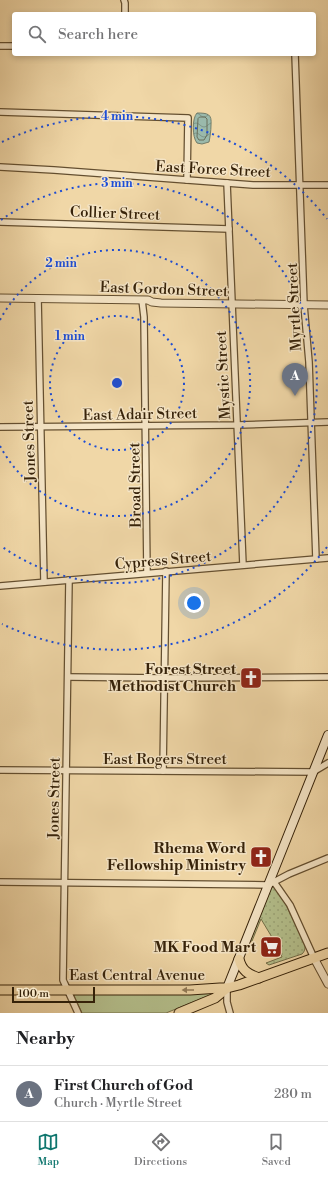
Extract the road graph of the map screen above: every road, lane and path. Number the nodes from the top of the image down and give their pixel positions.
1 (124, 0) edge
2 (125, 12) edge
3 (0, 46) edge
4 (12, 46) edge
5 (294, 56) edge
6 (0, 112) edge
7 (0, 167) edge
8 (187, 180) junction
9 (227, 184) junction
10 (300, 184) junction
11 (328, 185) edge
12 (0, 222) edge
13 (229, 230) junction
14 (0, 298) edge
15 (38, 298) junction
16 (142, 300) junction
17 (232, 304) junction
18 (304, 305) junction
19 (328, 305) edge
20 (311, 422) junction
21 (328, 422) edge
22 (238, 425) junction
23 (146, 426) junction
24 (0, 427) edge
25 (40, 427) junction
26 (328, 558) edge
27 (316, 559) junction
28 (243, 565) junction
29 (166, 572) junction
30 (147, 573) junction
31 (69, 580) junction
32 (44, 582) junction
33 (0, 586) edge
34 (68, 677) junction
35 (328, 677) edge
36 (164, 678) junction
37 (328, 735) edge
38 (328, 764) edge
39 (0, 770) edge
40 (67, 771) junction
41 (163, 771) junction
42 (313, 772) junction
43 (328, 858) edge
44 (0, 882) edge
45 (64, 883) junction
46 (271, 883) junction
47 (328, 953) edge
48 (314, 958) junction
49 (239, 959) junction
50 (259, 978) junction
51 (328, 984) edge
52 (227, 988) junction
53 (0, 990) edge
54 (66, 990) junction
55 (78, 1013) edge
56 (179, 1013) edge
57 (230, 1013) edge

1 - 2 street
3 - 4 street
5 - 10 street, Myrtle Street
6 - 8 street
7 - 8 street, East Force Street
8 - 9 street, East Force Street
9 - 10 street, East Force Street
9 - 13 street, Mystic Street
10 - 11 street, East Force Street
10 - 18 street, Myrtle Street
12 - 13 street, Collier Street
13 - 17 street, Mystic Street
14 - 15 street, East Gordon Street
15 - 16 street, East Gordon Street
15 - 25 street, Jones Street
16 - 17 street, East Gordon Street
16 - 23 street, Broad Street
17 - 18 street, East Gordon Street
17 - 22 street, Mystic Street
18 - 19 street, East Gordon Street
18 - 20 street, Myrtle Street
20 - 21 street, East Adair Street
20 - 22 street, East Adair Street
20 - 27 street, Myrtle Street
22 - 23 street, East Adair Street
22 - 28 street, Mystic Street
23 - 25 street, East Adair Street
23 - 30 street, Broad Street
24 - 25 street, East Adair Street
25 - 32 street, Jones Street
26 - 27 street, Cypress Street
27 - 28 street, Cypress Street
28 - 29 street, Cypress Street
29 - 30 street, Cypress Street
29 - 36 street
30 - 31 street, Cypress Street
31 - 32 street, Cypress Street
31 - 34 street, Jones Street
32 - 33 street, Cypress Street
34 - 36 street
34 - 40 street, Jones Street
35 - 36 street
36 - 41 street
37 - 42 main road
38 - 42 street, East Rogers Street
39 - 40 street, East Rogers Street
40 - 41 street, East Rogers Street
40 - 45 street, Jones Street
41 - 42 street, East Rogers Street
42 - 46 main road
43 - 46 street
44 - 45 street
45 - 46 street
45 - 54 street, Jones Street
46 - 48 street
46 - 49 main road
47 - 48 highway
48 - 50 highway
48 - 51 street
49 - 50 highway
49 - 52 main road
50 - 52 highway
52 -> 54 highway, East Central Avenue
52 - 56 highway
52 - 57 street
53 - 54 highway, East Central Avenue
54 - 55 street, Jones Street

